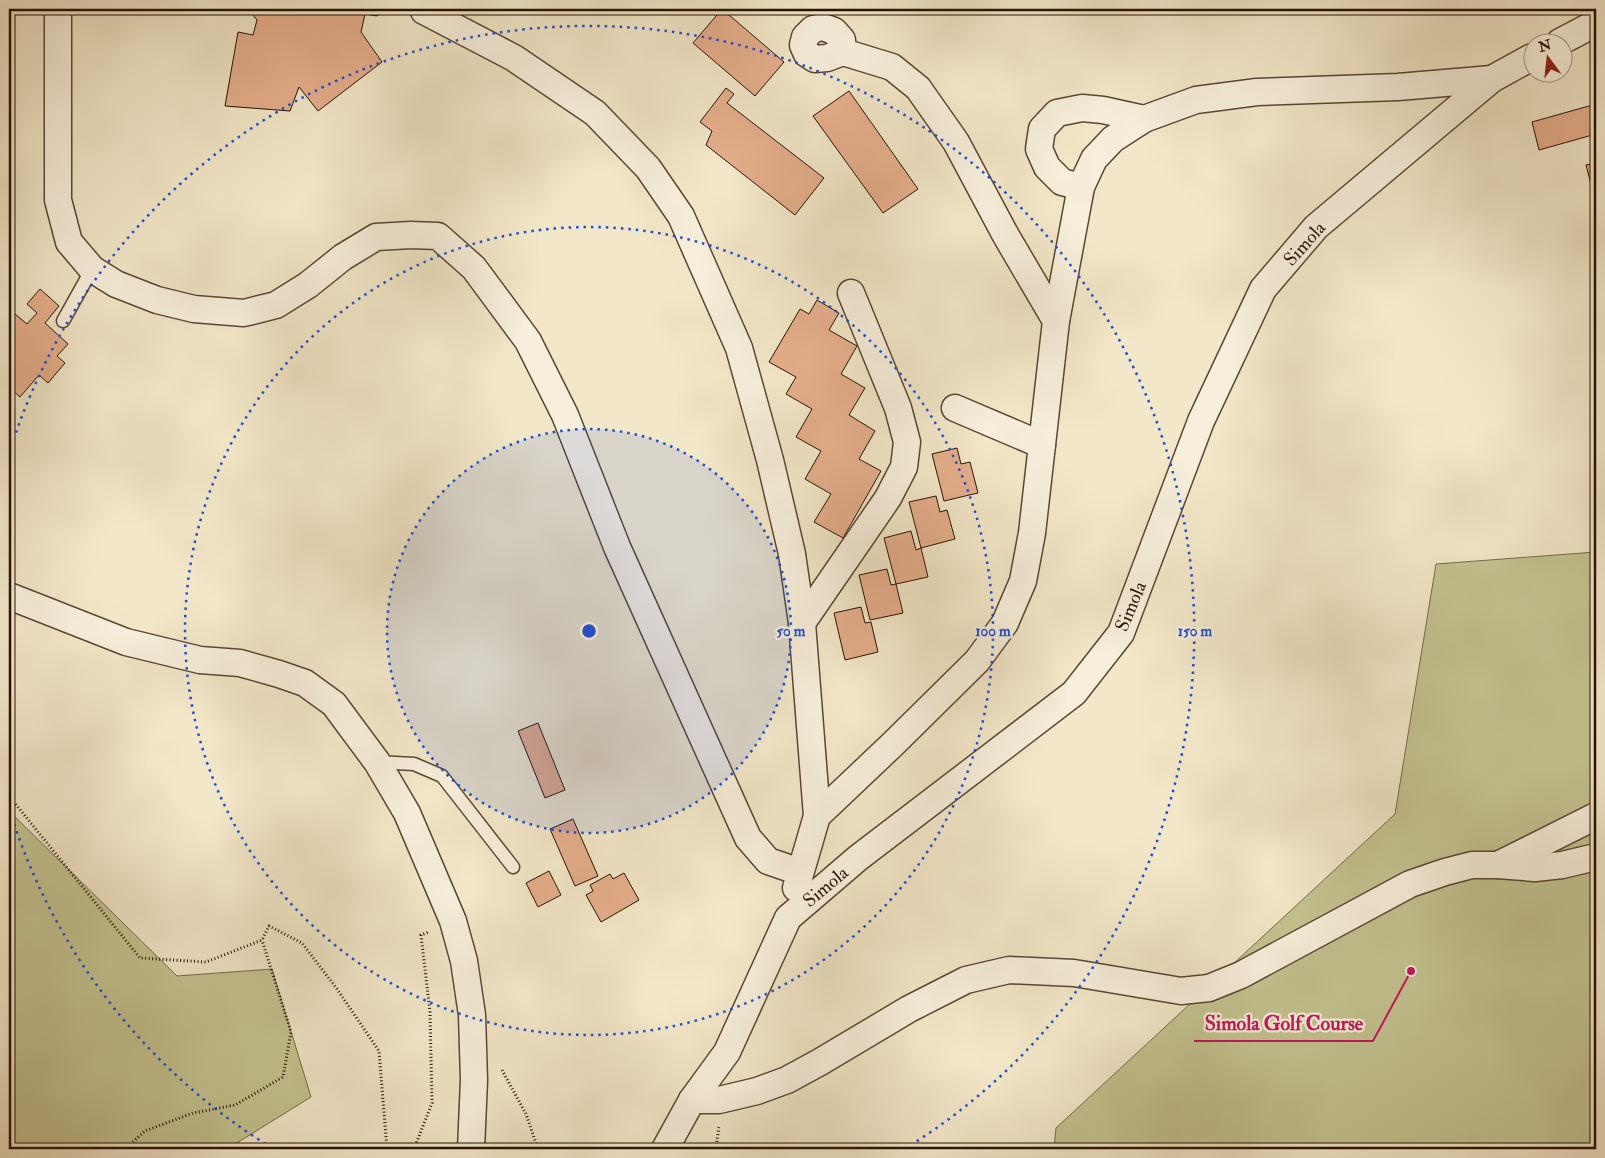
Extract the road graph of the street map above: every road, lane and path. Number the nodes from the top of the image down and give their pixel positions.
1 (58, 9) edge
2 (424, 11) dead end
3 (1596, 23) edge
4 (1572, 36) edge
5 (843, 52) dead end
6 (1522, 62) edge
7 (1492, 79) junction
8 (1144, 119) junction
9 (1081, 187) junction
10 (92, 268) junction
11 (851, 293) dead end
12 (63, 321) dead end
13 (1056, 321) junction
14 (954, 408) dead end
15 (1042, 445) junction
16 (9, 596) edge
17 (802, 623) junction
18 (377, 762) junction
19 (9, 796) edge
20 (816, 816) junction
21 (1596, 816) edge
22 (1596, 856) edge
23 (1498, 865) junction
24 (513, 867) dead end
25 (800, 872) junction
26 (788, 918) junction
27 (453, 921) junction
28 (262, 940) junction
29 (499, 1065) dead end
30 (692, 1100) junction
31 (124, 1149) edge
32 (387, 1149) edge
33 (414, 1149) edge
34 (471, 1149) edge
35 (538, 1149) edge
36 (665, 1149) edge

1 - 10 street
2 - 17 street
3 - 4 street
5 - 13 street
6 - 7 street, Simola
7 - 8 street
7 - 26 street, Simola
8 - 9 street
8 - 9 street
9 - 13 street
10 - 12 lane
10 - 25 street
11 - 17 street
13 - 15 street
14 - 15 street
15 - 20 street
16 - 18 street
17 - 20 street
18 - 24 lane
18 - 27 street
19 - 28 path
20 - 25 street
21 - 23 street
22 - 23 street
23 - 30 street
25 - 26 street
26 - 30 street, Simola
27 - 33 path
27 - 34 street
28 - 31 path
28 - 32 path
29 - 35 path
30 - 36 street, Simola

